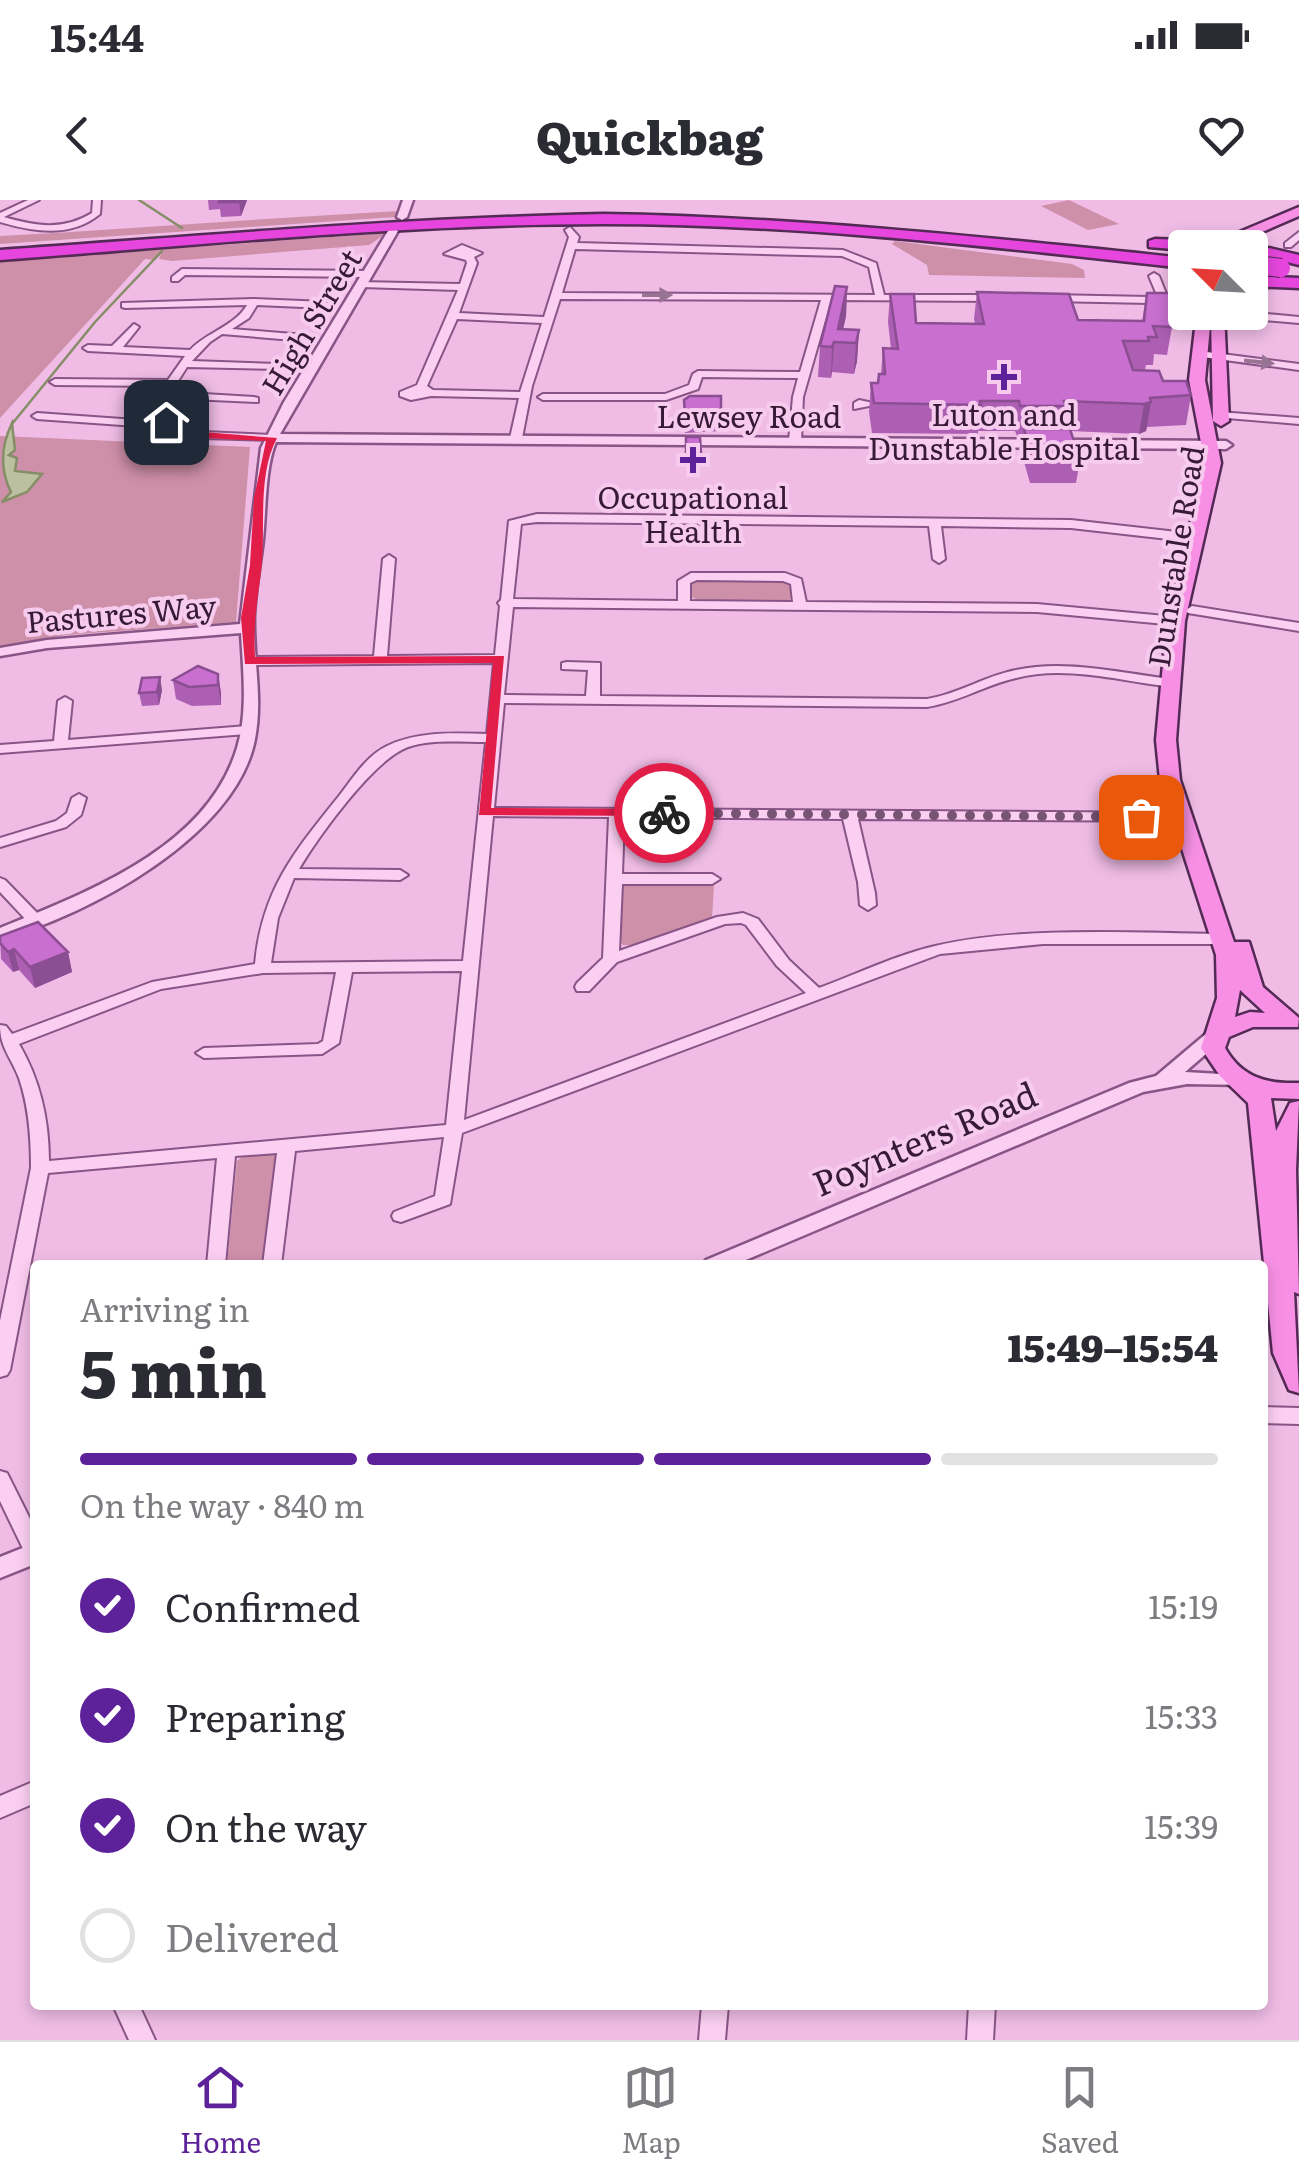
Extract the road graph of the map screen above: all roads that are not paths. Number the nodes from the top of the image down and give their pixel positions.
1 (35, 200) edge
2 (97, 200) edge
3 (408, 200) edge
4 (668, 214) junction
5 (1299, 215) edge
6 (402, 216) dead end
7 (0, 218) edge
8 (647, 220) junction
9 (570, 230) dead end
10 (1258, 230) edge
11 (393, 231) dead end
12 (1268, 237) edge
13 (1168, 243) edge
14 (572, 246) junction
15 (0, 252) edge
16 (1268, 252) joint
17 (469, 257) dead end
18 (319, 260) dead end
19 (1168, 260) edge
20 (1168, 260) edge
21 (1299, 260) edge
22 (267, 263) dead end
23 (1268, 264) edge
24 (310, 272) junction
25 (181, 273) dead end
26 (1168, 273) edge
27 (260, 275) junction
28 (1154, 276) dead end
29 (364, 279) junction
30 (1268, 282) edge
31 (1299, 283) edge
32 (464, 287) junction
33 (297, 292) dead end
34 (560, 296) junction
35 (880, 296) junction
36 (822, 298) junction
37 (1020, 298) edge
38 (1039, 298) edge
39 (253, 302) junction
40 (289, 303) junction
41 (326, 305) dead end
42 (124, 306) dead end
43 (454, 316) junction
44 (1268, 317) edge
45 (548, 320) junction
46 (1299, 320) edge
47 (134, 327) dead end
48 (1201, 330) edge
49 (1222, 330) edge
50 (219, 331) junction
51 (304, 338) dead end
52 (88, 348) dead end
53 (115, 349) junction
54 (1198, 354) junction
55 (1220, 358) junction
56 (189, 359) junction
57 (1299, 367) edge
58 (278, 368) dead end
59 (806, 375) junction
60 (55, 382) dead end
61 (173, 383) junction
62 (166, 395) junction
63 (523, 395) junction
64 (543, 397) dead end
65 (254, 400) dead end
66 (1219, 415) junction
67 (38, 416) dead end
68 (158, 418) junction
69 (1299, 422) edge
70 (272, 438) junction
71 (516, 438) junction
72 (795, 441) junction
73 (1219, 445) junction
74 (935, 522) junction
75 (1195, 538) junction
76 (390, 559) dead end
77 (940, 559) dead end
78 (504, 603) junction
79 (684, 604) junction
80 (800, 605) junction
81 (1184, 616) junction
82 (1299, 626) edge
83 (248, 628) junction
84 (0, 652) edge
85 (499, 659) junction
86 (380, 660) junction
87 (250, 661) junction
88 (566, 666) dead end
89 (1171, 683) junction
90 (496, 699) junction
91 (593, 700) junction
92 (65, 701) dead end
93 (247, 730) junction
94 (491, 738) junction
95 (61, 743) junction
96 (0, 749) edge
97 (78, 798) dead end
98 (484, 812) junction
99 (617, 812) junction
100 (850, 814) junction
101 (1182, 818) junction
102 (0, 843) edge
103 (287, 873) junction
104 (400, 875) dead end
105 (614, 879) junction
106 (712, 879) dead end
107 (0, 883) edge
108 (868, 906) dead end
109 (35, 920) junction
110 (0, 934) edge
111 (1222, 939) junction
112 (611, 959) junction
113 (345, 966) junction
114 (468, 966) junction
115 (263, 968) junction
116 (583, 988) dead end
117 (816, 994) junction
118 (1294, 1024) edge
119 (1216, 1034) junction
120 (5, 1036) edge
121 (204, 1053) dead end
122 (1164, 1078) junction
123 (1242, 1083) junction
124 (1299, 1091) edge
125 (1299, 1109) edge
126 (454, 1130) junction
127 (287, 1146) junction
128 (227, 1151) junction
129 (40, 1168) junction
130 (401, 1216) dead end
131 (216, 1260) edge
132 (273, 1260) edge
133 (726, 1260) edge
134 (1299, 1284) edge
135 (0, 1370) edge
136 (1299, 1382) edge
137 (1268, 1415) edge
138 (1299, 1416) edge
139 (0, 1478) edge
140 (30, 1541) edge
141 (30, 1554) edge
142 (0, 1568) edge
143 (30, 1795) edge
144 (0, 1807) edge
145 (128, 2010) edge
146 (715, 2010) edge
147 (982, 2010) edge
148 (142, 2040) edge
149 (712, 2040) edge
150 (980, 2040) edge

1 - 7 street
2 - 7 street
3 - 6 street
4 - 13 highway
4 - 15 highway
4 - 19 highway
5 - 10 main road
5 - 12 main road
8 - 15 highway
8 - 20 highway
8 - 26 highway
9 - 14 street
11 - 29 street, High Street
14 - 34 street
14 - 35 street
16 - 21 highway
16 - 23 main road
17 - 32 street
18 - 24 street
22 - 27 street
24 - 27 street
24 - 29 street
25 - 27 street
28 - 38 street
29 - 32 street
29 - 70 street, High Street
30 - 31 highway
32 - 43 street
33 - 40 street
34 -> 36 street
34 - 45 street
35 - 36 street
35 - 37 street
36 - 59 street
39 - 40 street
39 - 42 street
39 - 50 street
40 - 41 street
43 - 45 street
43 - 63 street
44 - 46 street
45 - 63 street
47 - 53 street
48 - 54 main road, Dunstable Road
49 - 55 main road, Dunstable Road
50 - 51 street
50 - 56 street
52 - 53 street
53 - 56 street
54 - 55 street
54 - 73 main road, Dunstable Road
55 -> 57 street
55 - 66 main road, Dunstable Road
56 - 58 street
56 - 61 street
59 - 64 street
59 - 72 street
60 - 61 street
61 - 62 street
62 - 65 street
62 - 68 street
63 - 71 street
66 - 69 street
66 - 73 main road, Dunstable Road
67 - 68 street
68 - 70 street
70 - 71 street, Lewsey Road
70 - 83 street, High Street
71 - 72 street, Lewsey Road
72 - 73 street, Lewsey Road
73 - 75 main road, Dunstable Road
73 - 81 main road, Dunstable Road
74 - 75 street
74 - 77 street
74 - 78 street
75 - 81 main road, Dunstable Road
76 - 86 street
78 - 79 street
78 - 85 street
79 - 80 street
79 - 80 street
80 - 81 street
81 - 82 street
81 - 89 main road, Dunstable Road
81 - 118 main road, Dunstable Road
83 - 84 street, Pastures Way
83 - 87 street
85 - 86 street
85 - 90 street
86 - 87 street
87 - 93 street
88 - 91 street
89 - 91 street
89 - 101 main road, Dunstable Road
90 - 91 street
90 - 94 street
92 - 95 street
93 - 95 street
93 - 109 street
94 - 98 street
94 - 103 street
95 - 96 street
97 - 102 street
98 - 99 street
98 - 114 street
99 - 100 street
99 - 105 street
100 - 101 street
100 - 108 street
101 - 111 main road, Dunstable Road
103 - 104 street
103 - 115 street
105 - 106 street
105 - 112 street
107 - 109 street
109 - 110 street
111 - 117 street
111 - 119 main road, Dunstable Road
112 - 116 street
112 - 117 street
113 - 114 street
113 - 115 street
113 - 121 street
114 - 126 street
115 - 120 street
117 - 126 street
118 - 119 main road
119 - 122 street, Poynters Road
119 - 123 main road
120 - 129 street
122 - 123 street, Poynters Road
122 - 133 street, Poynters Road
123 - 124 main road
123 - 136 main road
125 - 134 main road
126 - 127 street
126 - 130 street
127 - 128 street
127 - 132 street
128 - 129 street
128 - 131 street
129 - 135 street
137 - 138 street
139 - 140 street
141 - 142 street
143 - 144 street
145 - 148 street
146 - 149 street
147 - 150 street

